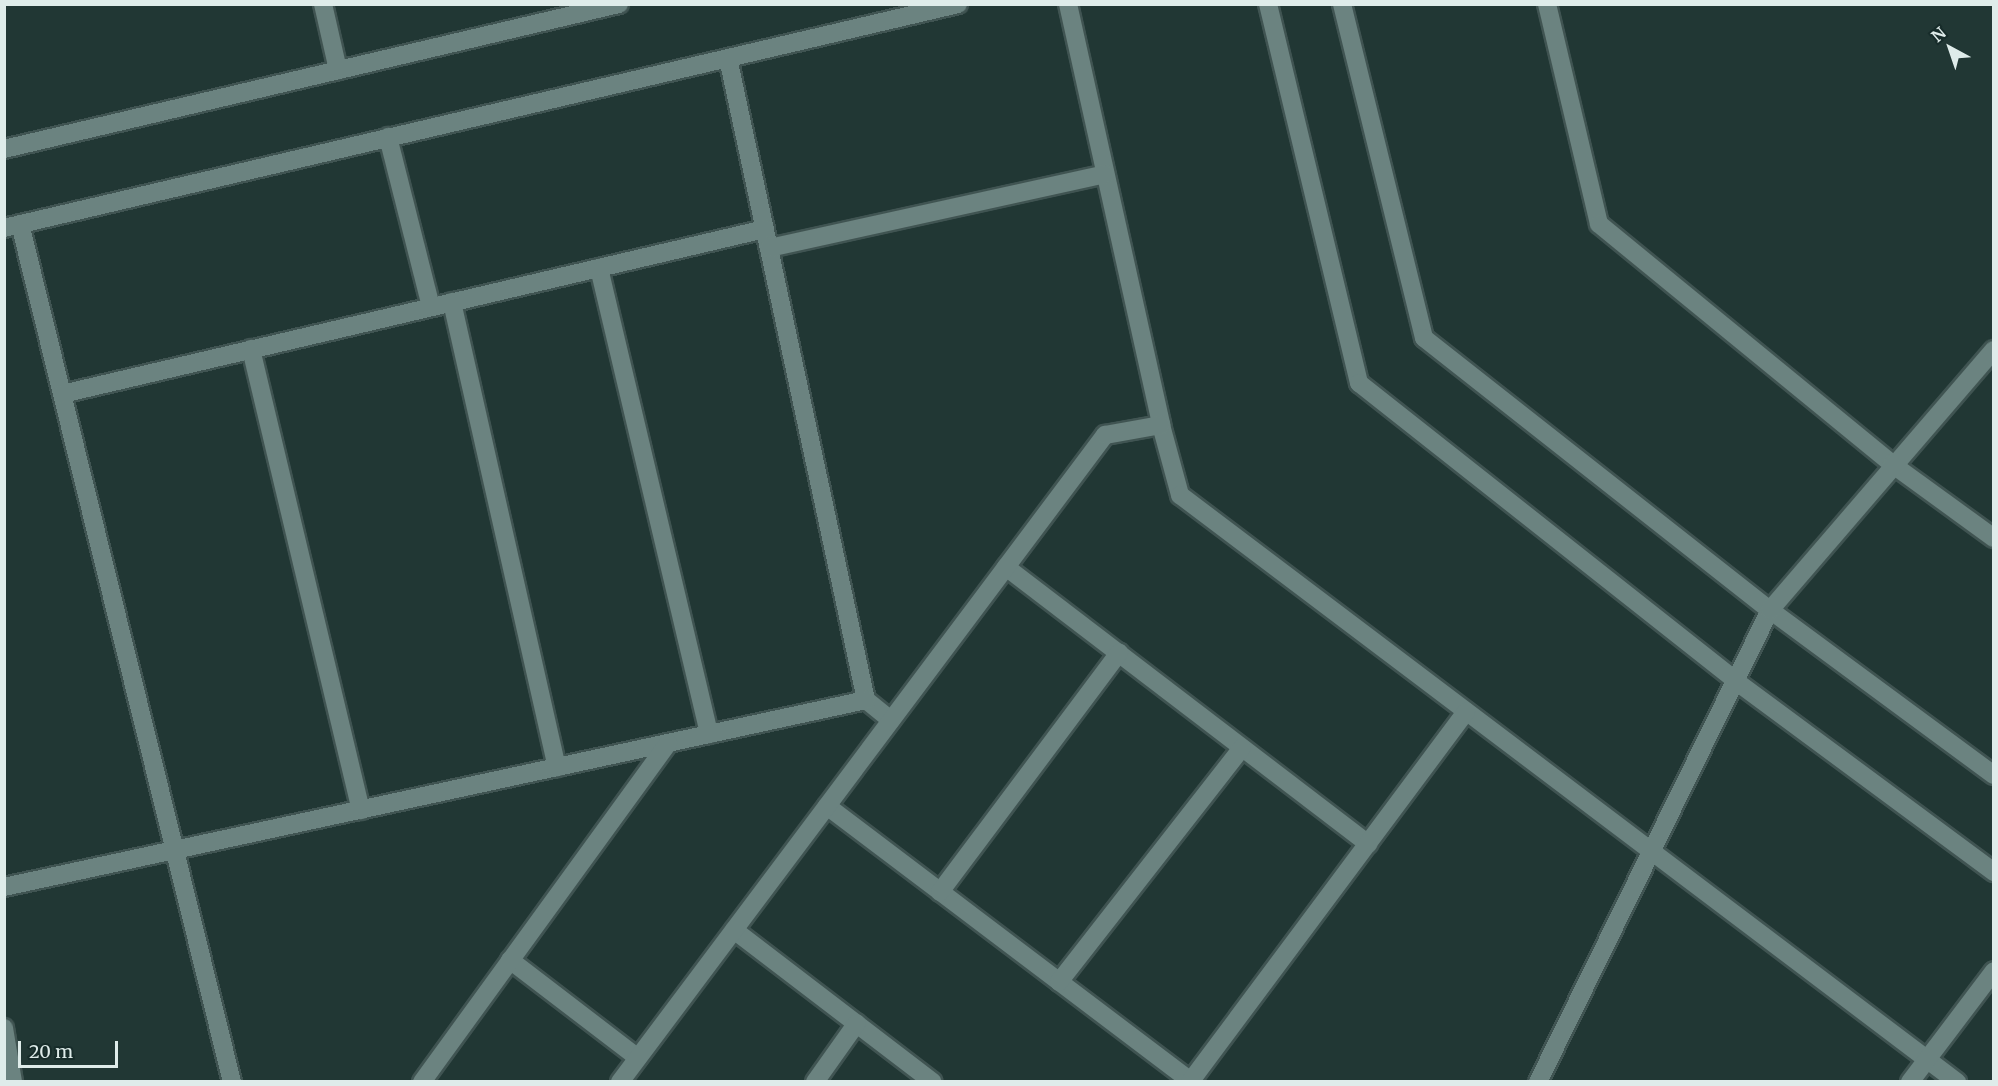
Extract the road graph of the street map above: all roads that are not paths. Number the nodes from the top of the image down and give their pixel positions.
1 (323, 4) edge
2 (620, 4) edge
3 (1068, 4) edge
4 (1268, 4) edge
5 (1342, 4) edge
6 (1547, 4) edge
7 (946, 6) edge
8 (728, 58) junction
9 (338, 70) junction
10 (388, 138) junction
11 (4, 149) edge
12 (1105, 174) junction
13 (12, 226) edge
14 (765, 229) junction
15 (769, 248) junction
16 (599, 268) junction
17 (452, 302) junction
18 (431, 307) junction
19 (250, 349) junction
20 (1994, 350) edge
21 (62, 394) junction
22 (1161, 425) junction
23 (1892, 464) junction
24 (1994, 538) edge
25 (1006, 567) junction
26 (1770, 610) junction
27 (1119, 653) junction
28 (1737, 682) junction
29 (866, 700) junction
30 (1466, 712) junction
31 (891, 720) junction
32 (709, 734) junction
33 (668, 743) junction
34 (1242, 748) junction
35 (557, 767) junction
36 (1994, 775) edge
37 (826, 806) junction
38 (361, 810) junction
39 (1368, 844) junction
40 (175, 850) junction
41 (1651, 853) junction
42 (1994, 872) edge
43 (4, 887) edge
44 (940, 892) junction
45 (734, 930) junction
46 (510, 960) junction
47 (1994, 971) edge
48 (1059, 982) junction
49 (857, 1023) junction
50 (4, 1028) edge
51 (638, 1058) junction
52 (1927, 1059) junction
53 (1190, 1081) edge
54 (13, 1082) edge
55 (232, 1082) edge
56 (422, 1082) edge
57 (620, 1082) edge
58 (815, 1082) edge
59 (933, 1082) edge
60 (1538, 1082) edge
61 (1910, 1082) edge
62 (1957, 1082) edge

1 - 9 street
2 - 9 street
3 - 12 street
4 - 28 street
5 - 26 street
6 - 23 street
7 - 8 street
8 - 10 street
8 - 14 street
9 - 11 street
10 - 13 street
10 - 18 street
12 - 15 street
12 - 22 street
13 - 21 street
14 - 15 street
14 - 16 street
15 - 29 street
16 - 17 street
16 - 32 street
17 - 18 street
17 - 35 street
18 - 19 street
19 - 21 street
19 - 38 street
20 - 23 street
21 - 40 street
22 - 25 street
22 - 30 street
23 - 24 street
23 - 26 street
25 - 27 street
25 - 31 street
26 - 28 street
26 - 36 street
27 - 34 street
27 - 44 street
28 - 41 street
28 - 42 street
29 - 31 street
29 - 32 street
30 - 39 street
30 - 41 street
31 - 37 street
32 - 33 street
33 - 35 street
33 - 46 street
34 - 39 street
34 - 48 street
35 - 38 street
37 - 44 street
37 - 45 street
38 - 40 street
39 - 53 street
40 - 43 street
40 - 55 street
41 - 52 street
41 - 60 street
44 - 48 street
45 - 49 street
45 - 51 street
46 - 51 street
46 - 56 street
47 - 52 street
48 - 53 street
49 - 58 street
49 - 59 street
50 - 54 street
51 - 57 street
52 - 61 street
52 - 62 street

